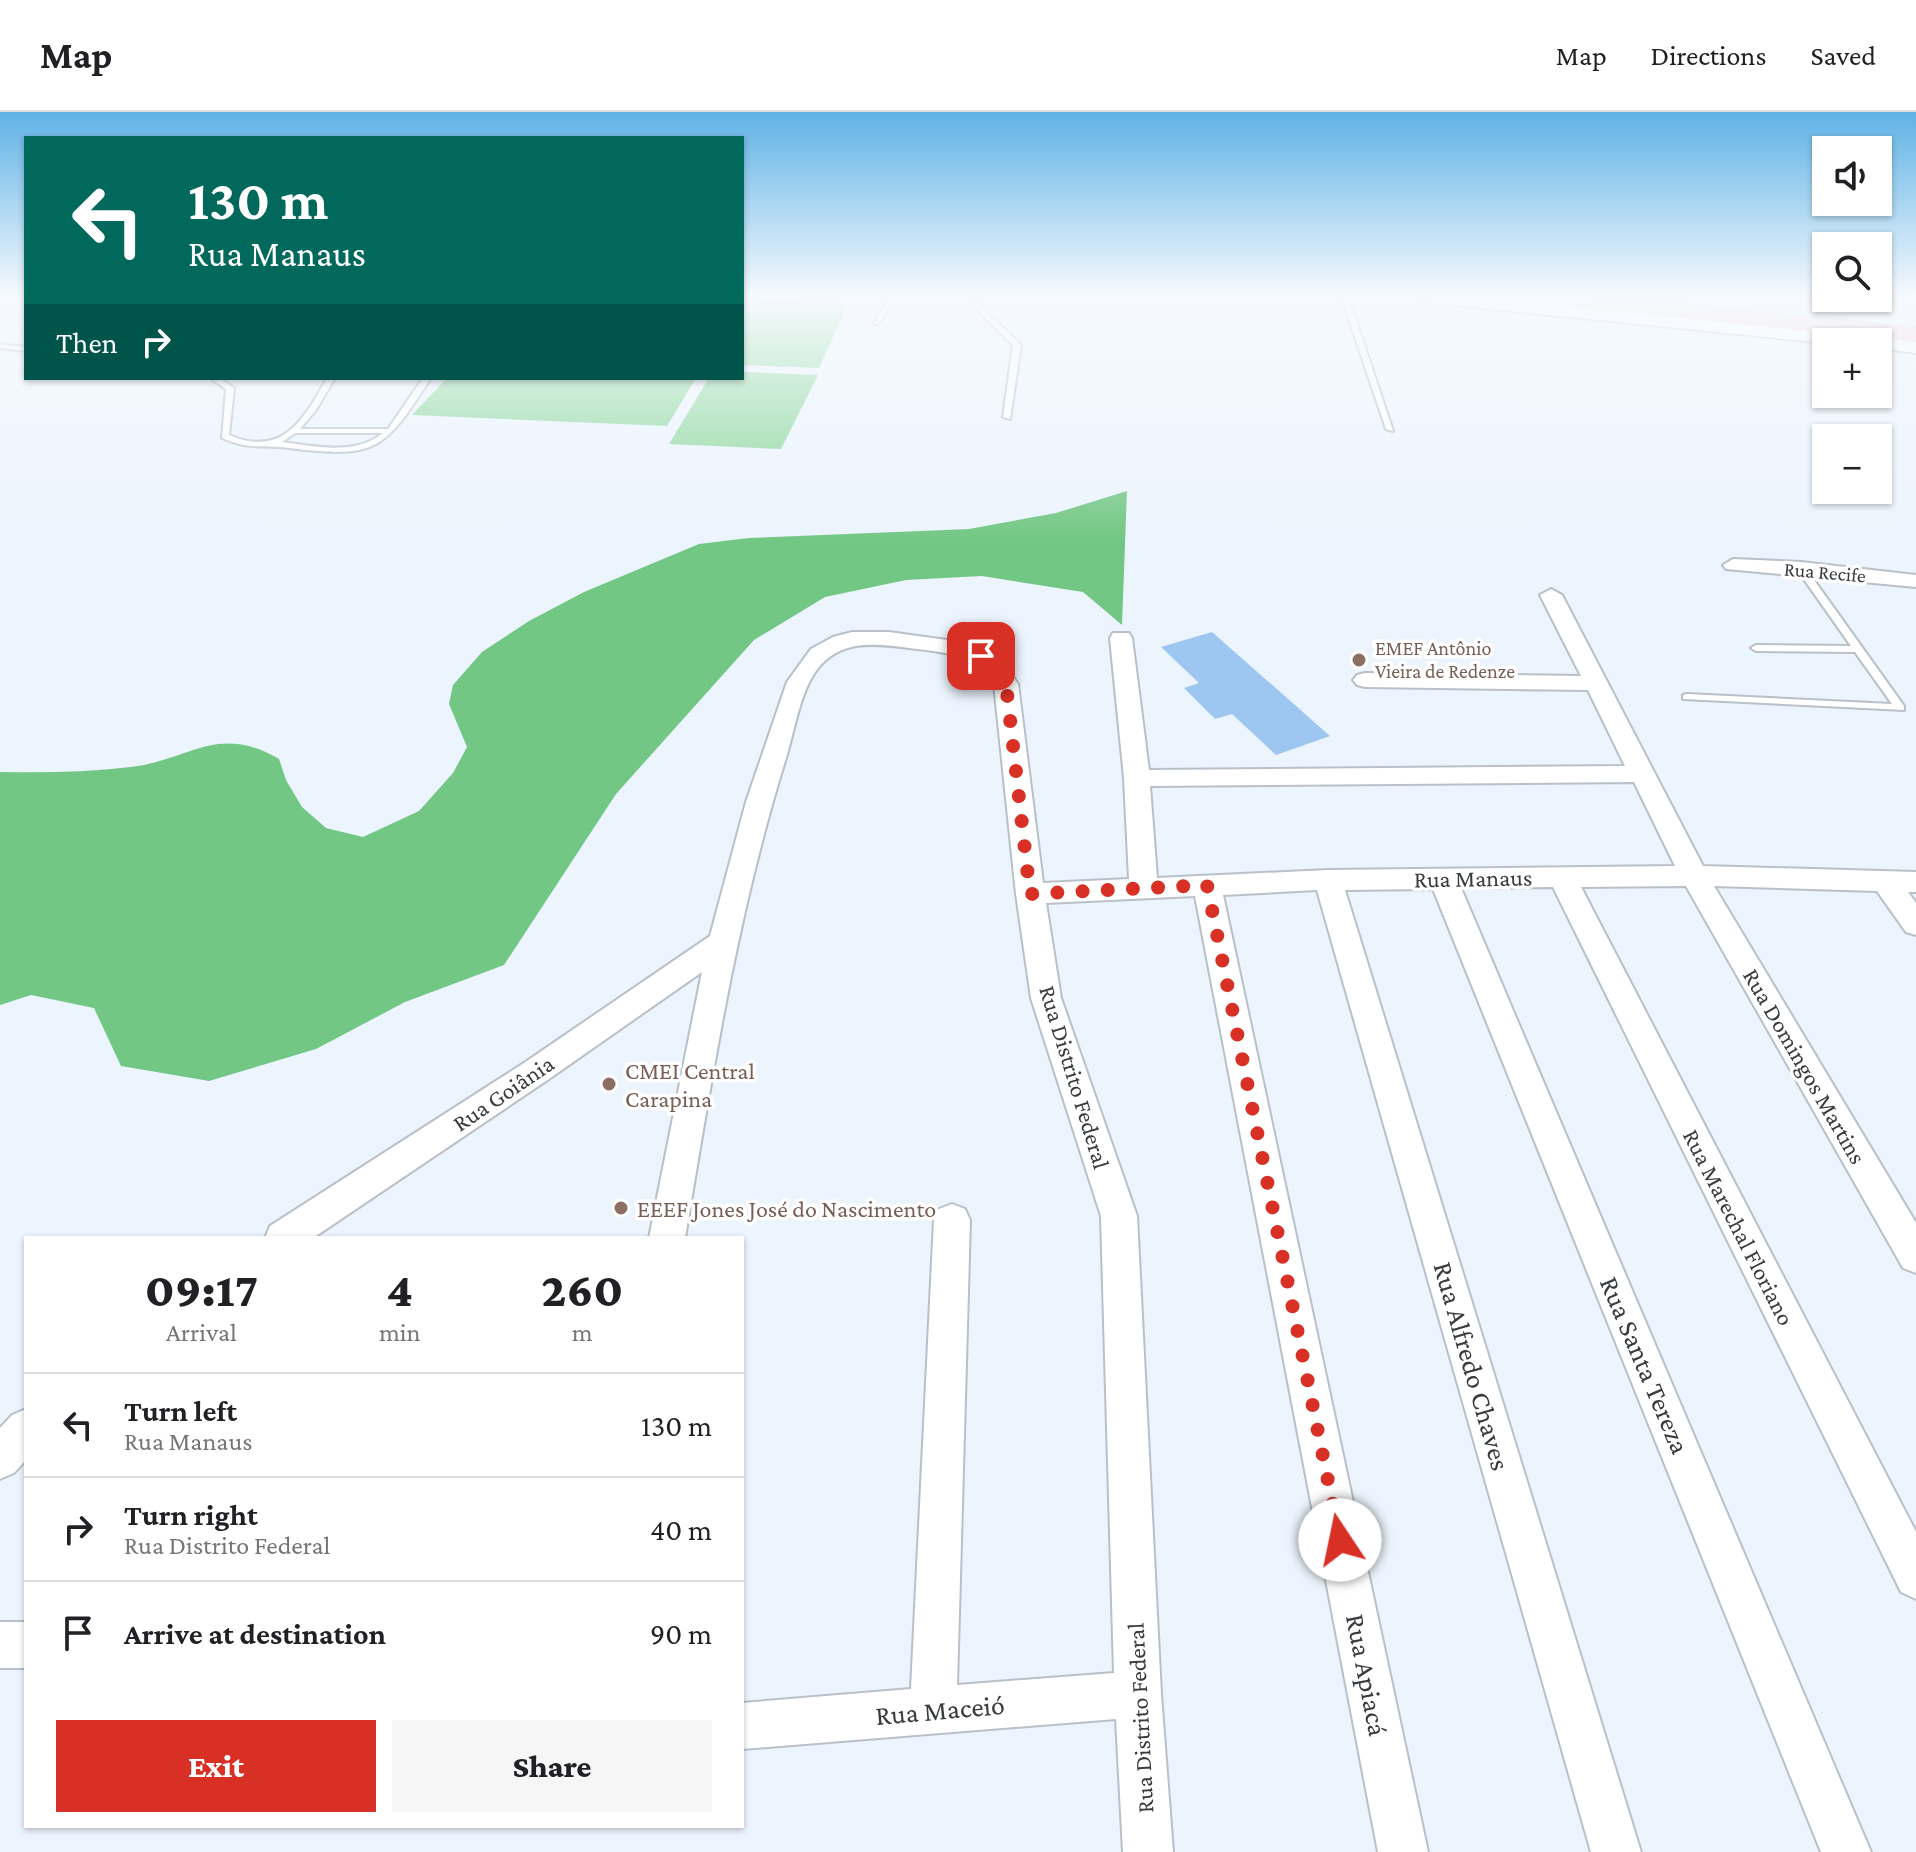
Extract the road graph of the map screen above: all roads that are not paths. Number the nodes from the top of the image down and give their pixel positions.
1 (1013, 377) edge
2 (1372, 377) edge
3 (217, 380) edge
4 (330, 380) edge
5 (426, 380) edge
6 (1007, 417) dead end
7 (1390, 429) dead end
8 (294, 431) junction
9 (388, 431) junction
10 (275, 444) junction
11 (1733, 565) dead end
12 (1801, 568) junction
13 (1916, 581) edge
14 (1551, 595) dead end
15 (1121, 638) dead end
16 (1756, 648) dead end
17 (1859, 649) junction
18 (1365, 680) dead end
19 (1594, 683) junction
20 (1687, 697) dead end
21 (1640, 774) junction
22 (1137, 778) junction
23 (1694, 876) junction
24 (1562, 877) junction
25 (1443, 879) junction
26 (1328, 880) junction
27 (1886, 882) junction
28 (1916, 882) edge
29 (1207, 885) junction
30 (1144, 890) junction
31 (1030, 894) junction
32 (1916, 924) edge
33 (720, 944) junction
34 (952, 1220) dead end
35 (286, 1236) edge
36 (667, 1236) edge
37 (1916, 1256) edge
38 (24, 1431) edge
39 (0, 1459) edge
40 (1916, 1577) edge
41 (0, 1645) edge
42 (24, 1645) edge
43 (1138, 1694) junction
44 (933, 1711) junction
45 (744, 1726) edge
46 (1148, 1852) edge
47 (1403, 1852) edge
48 (1616, 1852) edge
49 (1846, 1852) edge

1 - 6 lane
2 - 7 lane
3 - 10 lane
4 - 8 lane
5 - 9 lane
8 - 9 lane
8 - 10 lane
9 - 10 lane
11 - 12 street, Rua Recife
12 - 13 street, Rua Recife
12 - 17 lane
14 - 19 street, Rua Domingos Martins
15 - 22 street
16 - 17 lane
17 - 20 lane
18 - 19 street
19 - 21 street, Rua Domingos Martins
21 - 22 street
21 - 23 street, Rua Domingos Martins
22 - 30 street
23 - 24 street, Rua Manaus
23 - 27 street, Rua Manaus
23 - 37 street, Rua Domingos Martins
24 - 25 street, Rua Manaus
24 - 40 street, Rua Marechal Floriano
25 - 26 street, Rua Manaus
25 - 49 street, Rua Santa Tereza
26 - 29 street, Rua Manaus
26 - 48 street, Rua Alfredo Chaves
27 - 28 street, Rua Manaus
27 - 32 street
29 - 30 street, Rua Manaus
29 - 47 street, Rua Apiacá
30 - 31 street, Rua Manaus
31 - 33 street, Rua Distrito Federal
31 - 43 street, Rua Distrito Federal
33 - 35 street, Rua Goiânia
33 - 36 street, Rua Distrito Federal
34 - 44 street
38 - 39 street
41 - 42 street
43 - 44 street, Rua Maceió
43 - 46 street, Rua Distrito Federal
44 - 45 street, Rua Maceió

